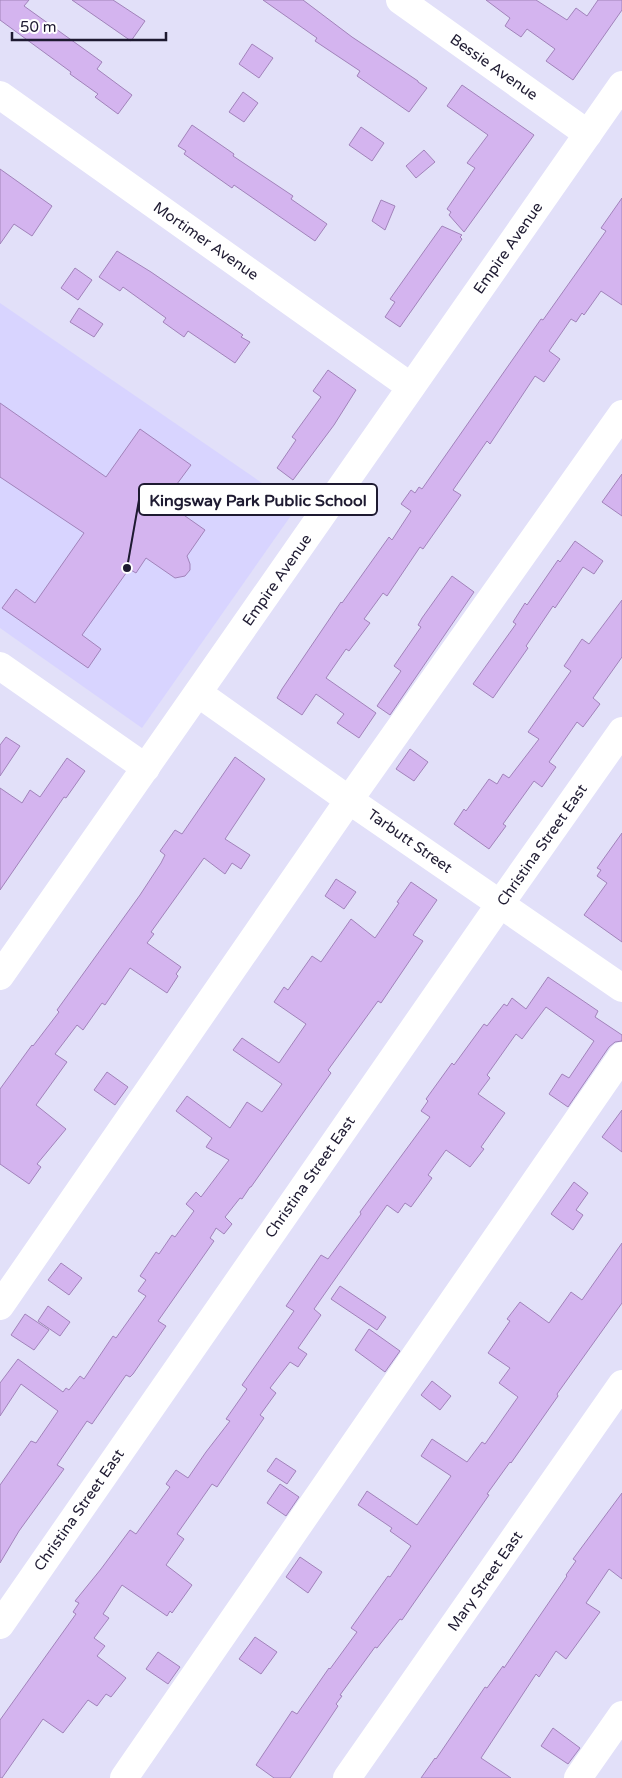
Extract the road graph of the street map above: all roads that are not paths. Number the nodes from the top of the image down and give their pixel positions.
1 (400, 0) edge
2 (622, 85) edge
3 (0, 95) edge
4 (588, 134) junction
5 (411, 387) junction
6 (622, 414) edge
7 (0, 666) edge
8 (198, 693) junction
9 (622, 731) edge
10 (146, 768) junction
11 (349, 800) junction
12 (500, 904) junction
13 (0, 976) edge
14 (622, 988) edge
15 (622, 1056) edge
16 (0, 1306) edge
17 (622, 1384) edge
18 (0, 1625) edge
19 (622, 1715) edge
20 (124, 1778) edge
21 (347, 1778) edge
22 (578, 1778) edge

1 - 4 street, Bessie Avenue
2 - 4 street, Empire Avenue
3 - 5 street, Mortimer Avenue
4 - 5 street, Empire Avenue
5 - 8 street, Empire Avenue
6 - 11 street
7 - 10 street
8 - 10 street, Empire Avenue
8 - 11 street, Tarbutt Street
9 - 12 street, Christina Street East
10 - 13 street, Empire Avenue
11 - 12 street, Tarbutt Street
11 - 16 street
12 - 14 street, Tarbutt Street
12 - 18 street, Christina Street East
15 - 20 street
17 - 21 street, Mary Street East
19 - 22 street

